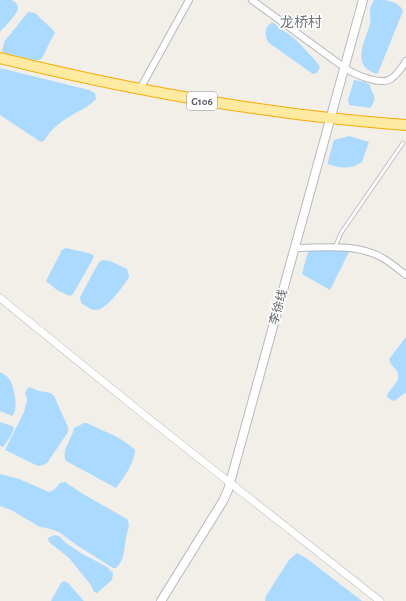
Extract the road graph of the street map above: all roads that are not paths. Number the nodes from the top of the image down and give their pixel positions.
1 (189, 0) edge
2 (252, 0) edge
3 (364, 0) edge
4 (0, 58) edge
5 (406, 61) edge
6 (345, 68) junction
7 (140, 89) junction
8 (330, 119) junction
9 (406, 125) edge
10 (403, 143) dead end
11 (334, 247) junction
12 (295, 248) junction
13 (406, 275) edge
14 (0, 298) edge
15 (230, 482) junction
16 (161, 601) edge
17 (380, 601) edge

1 - 7 street
2 - 6 street
3 - 6 main road, 李徐线
4 - 7 highway, G106
5 - 6 street
6 - 8 main road, 李徐线
7 - 8 highway, G106
8 - 9 highway, G106
8 - 12 main road, 李徐线
10 - 11 lane
11 - 12 street
11 - 13 street
12 - 15 main road, 李徐线
14 - 15 street
15 - 16 main road, 李徐线
15 - 17 street

